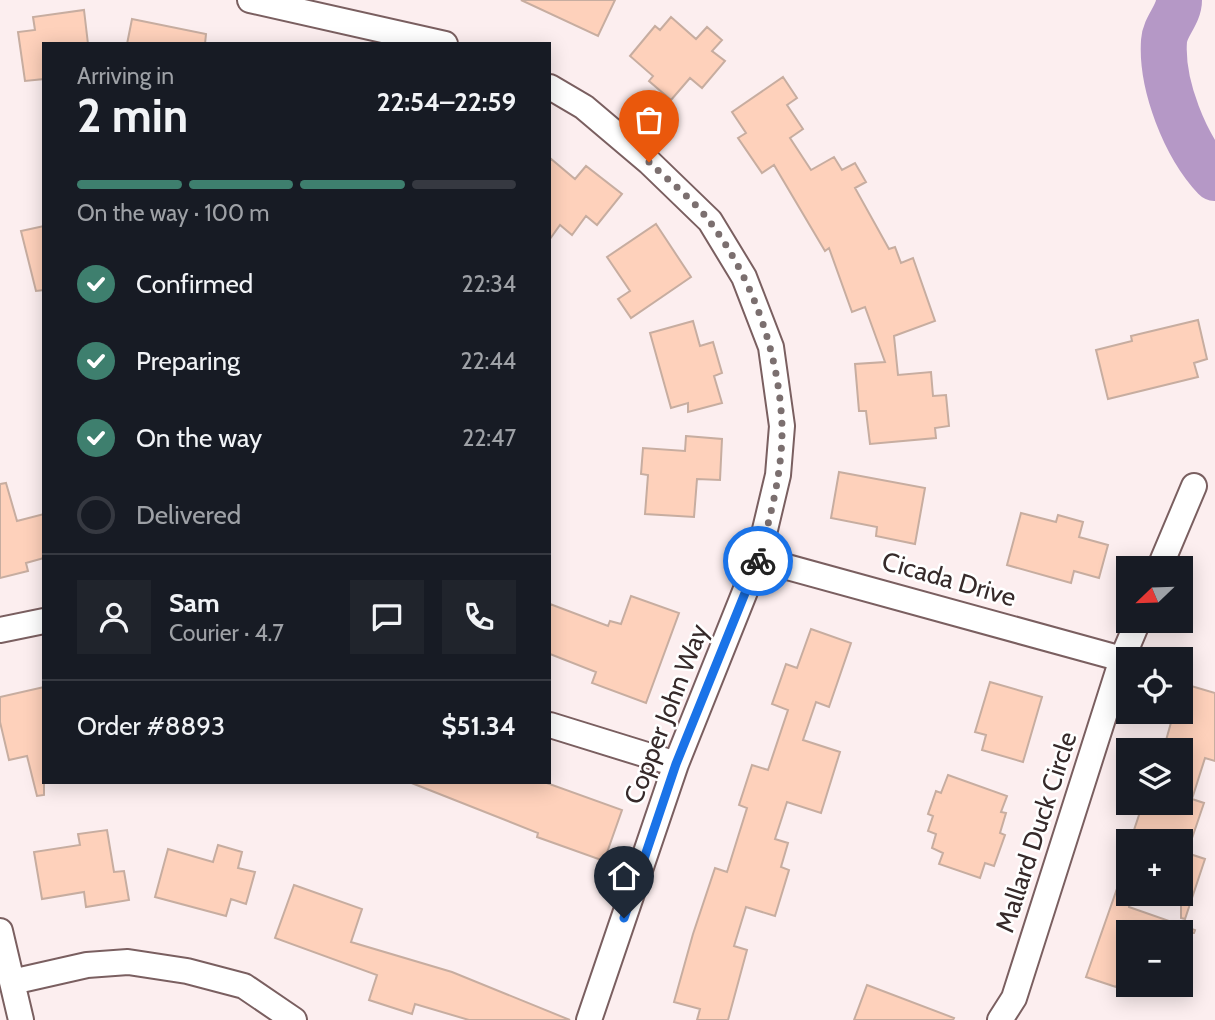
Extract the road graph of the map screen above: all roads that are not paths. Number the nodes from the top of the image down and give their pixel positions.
1 (250, 0) edge
2 (403, 38) edge
3 (430, 42) edge
4 (551, 88) edge
5 (1194, 486) dead end
6 (1164, 556) edge
7 (758, 559) junction
8 (42, 621) edge
9 (0, 630) edge
10 (1116, 657) edge
11 (1116, 678) edge
12 (551, 725) edge
13 (676, 764) junction
14 (0, 931) edge
15 (12, 982) junction
16 (21, 1020) edge
17 (294, 1020) edge
18 (589, 1020) edge
19 (1000, 1020) edge

1 - 2 street
2 - 3 street
4 - 7 street, Copper John Way
5 - 6 street
7 - 10 street, Cicada Drive
7 - 13 street, Copper John Way
8 - 9 street
11 - 19 street, Mallard Duck Circle
12 - 13 street
13 - 18 street, Copper John Way
14 - 15 street
15 - 16 street
15 - 17 street

